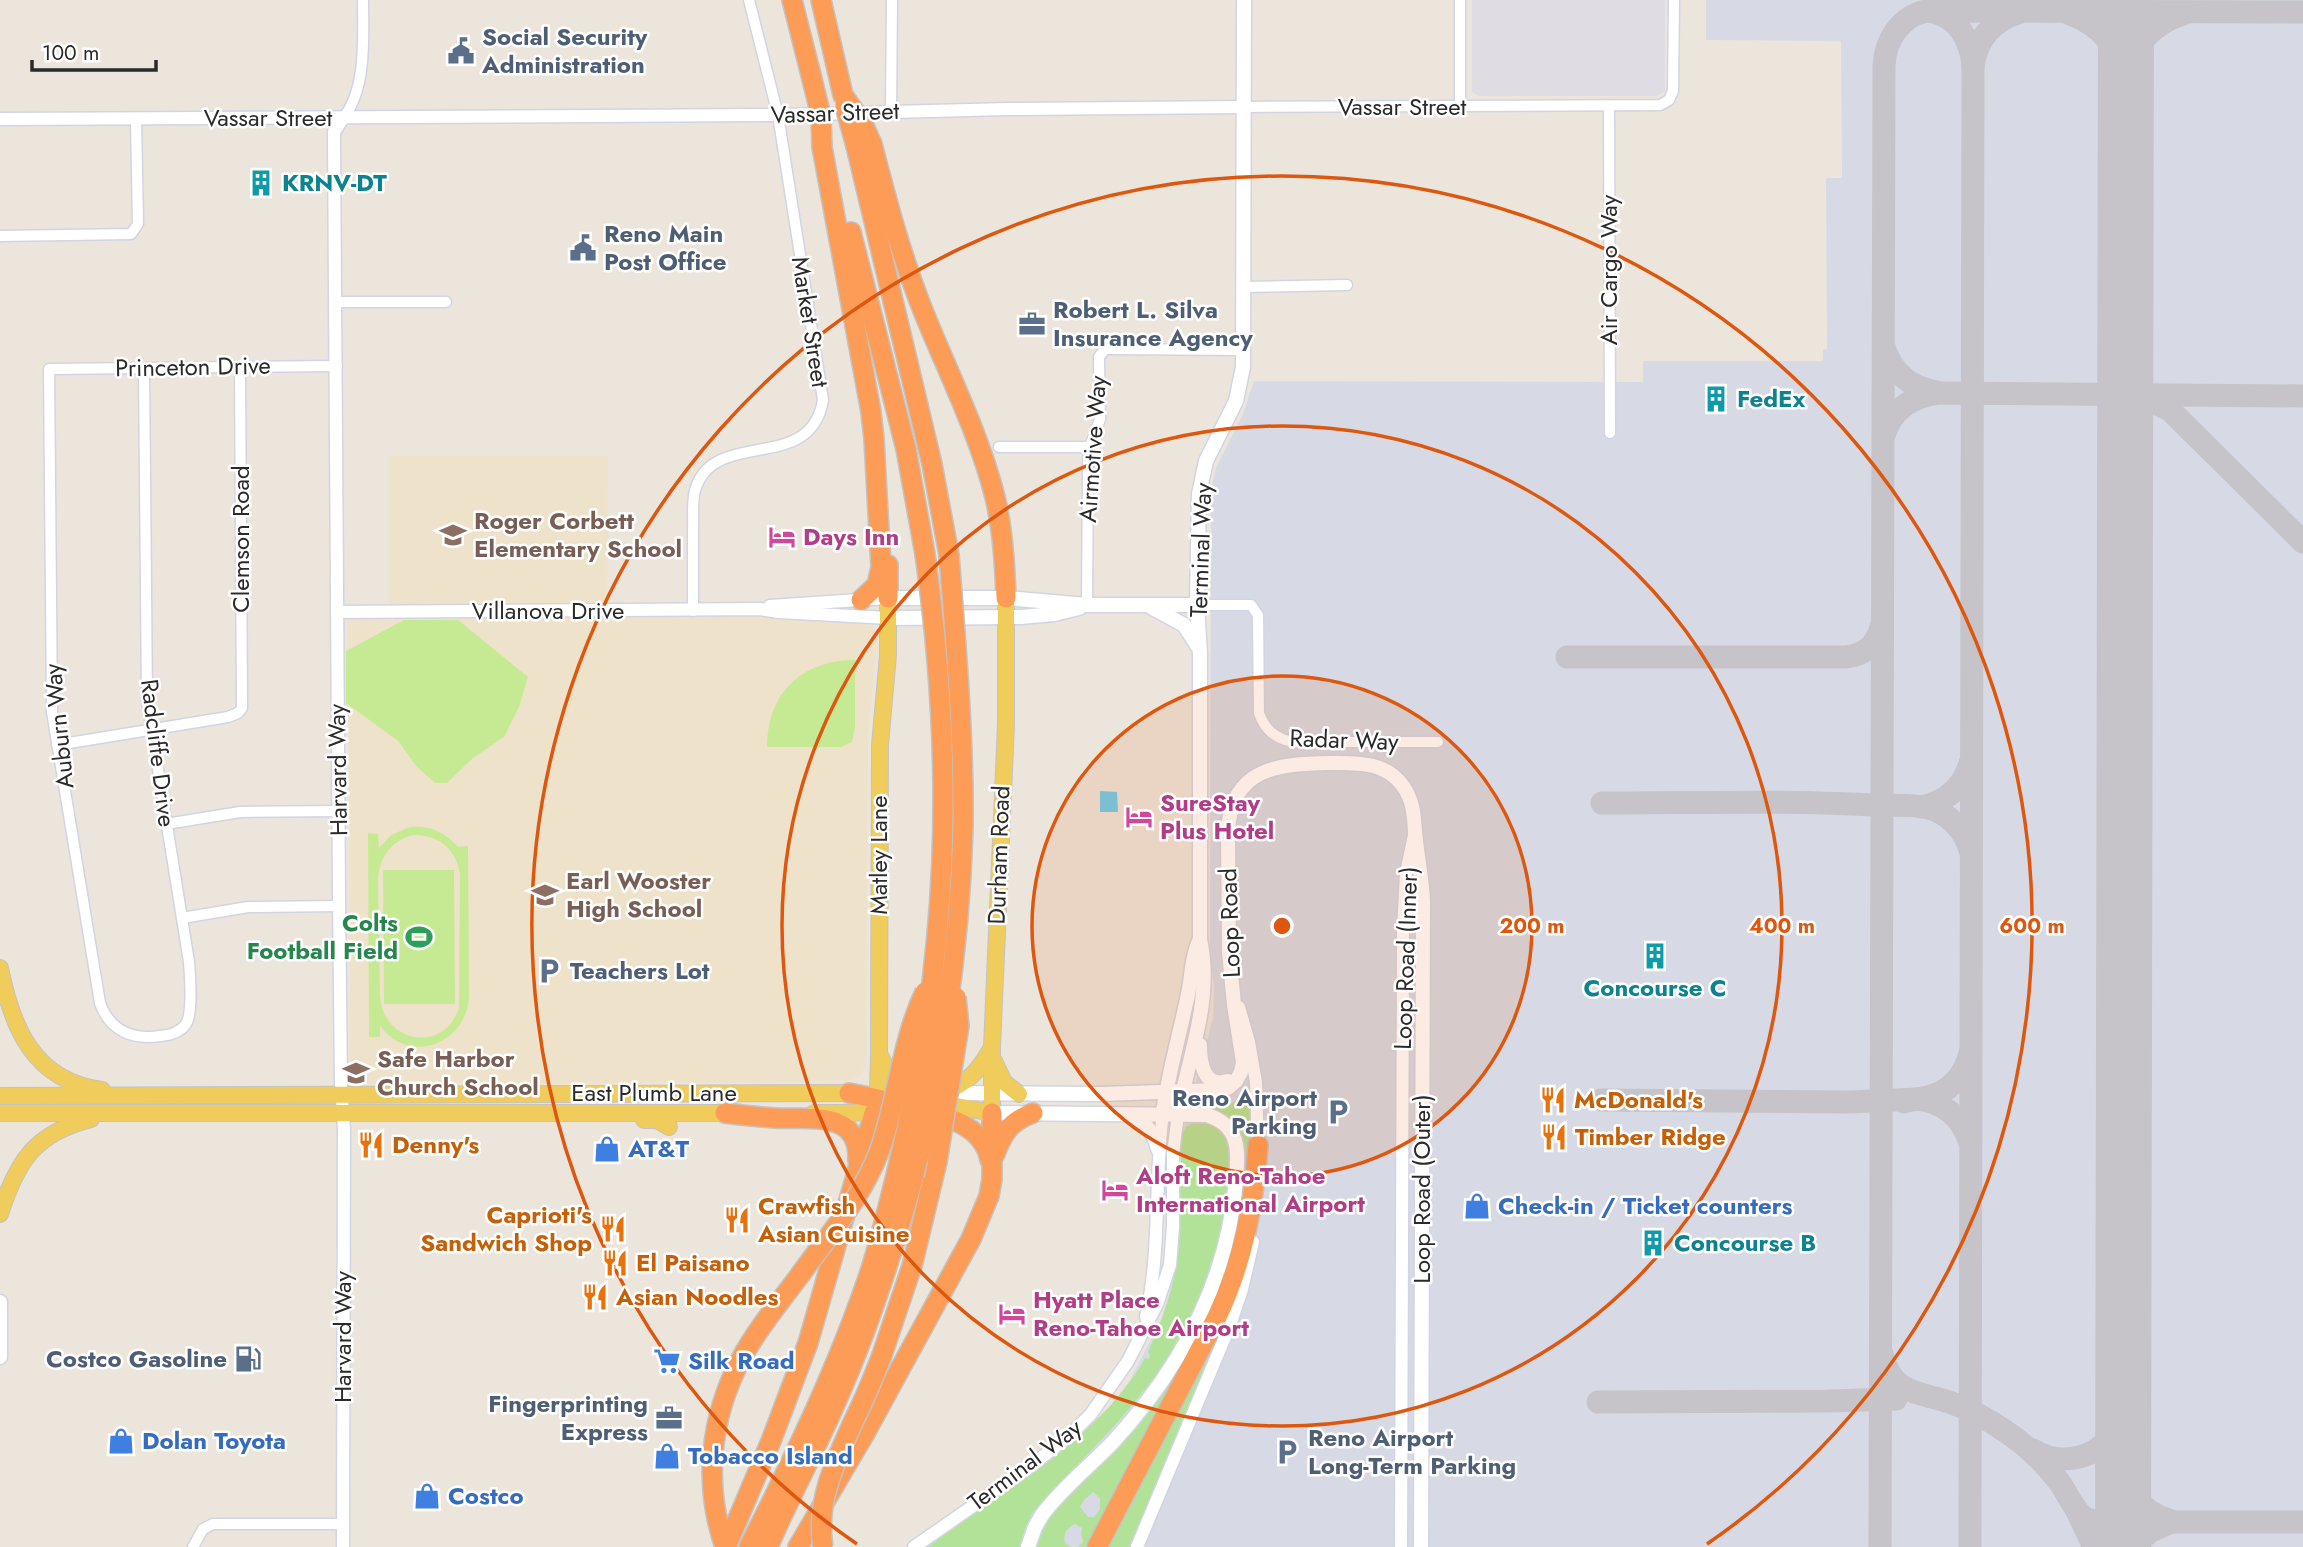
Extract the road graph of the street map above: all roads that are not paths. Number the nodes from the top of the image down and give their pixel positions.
1 (363, 0) edge
2 (749, 0) edge
3 (792, 0) edge
4 (821, 0) edge
5 (892, 0) edge
6 (1244, 0) edge
7 (1460, 0) edge
8 (1674, 0) edge
9 (1243, 107) junction
10 (1460, 107) junction
11 (1609, 107) junction
12 (891, 111) junction
13 (778, 114) junction
14 (344, 117) junction
15 (136, 118) junction
16 (0, 119) edge
17 (864, 145) junction
18 (826, 147) junction
19 (0, 236) edge
20 (1347, 285) dead end
21 (1244, 286) junction
22 (337, 302) junction
23 (446, 302) dead end
24 (1244, 350) junction
25 (337, 366) junction
26 (240, 367) junction
27 (145, 368) junction
28 (49, 369) joint
29 (1609, 433) dead end
30 (874, 439) junction
31 (999, 447) dead end
32 (1090, 447) junction
33 (861, 600) junction
34 (1198, 604) junction
35 (1087, 605) junction
36 (1147, 605) junction
37 (889, 608) junction
38 (1006, 608) junction
39 (760, 609) junction
40 (693, 611) junction
41 (337, 612) junction
42 (1199, 651) junction
43 (151, 731) junction
44 (1438, 742) dead end
45 (57, 745) junction
46 (338, 811) junction
47 (166, 824) junction
48 (1415, 831) junction
49 (339, 906) junction
50 (182, 918) junction
51 (1200, 939) junction
52 (0, 968) edge
53 (943, 973) junction
54 (1233, 990) junction
55 (1201, 1016) junction
56 (162, 1036) joint
57 (992, 1052) junction
58 (879, 1054) junction
59 (1243, 1056) junction
60 (1182, 1091) junction
61 (1166, 1092) junction
62 (839, 1093) junction
63 (943, 1093) junction
64 (342, 1094) junction
65 (1019, 1094) junction
66 (0, 1096) edge
67 (188, 1097) junction
68 (908, 1099) junction
69 (876, 1103) junction
70 (992, 1103) junction
71 (929, 1106) junction
72 (343, 1112) junction
73 (0, 1113) edge
74 (725, 1113) junction
75 (1033, 1113) junction
76 (1124, 1113) junction
77 (117, 1114) junction
78 (1170, 1114) junction
79 (670, 1119) junction
80 (1258, 1145) junction
81 (1158, 1149) junction
82 (991, 1165) junction
83 (906, 1173) junction
84 (857, 1176) junction
85 (0, 1214) edge
86 (0, 1302) edge
87 (1143, 1331) junction
88 (0, 1357) edge
89 (343, 1524) junction
90 (193, 1547) edge
91 (343, 1547) edge
92 (725, 1547) edge
93 (750, 1547) edge
94 (768, 1547) edge
95 (798, 1547) edge
96 (823, 1547) edge
97 (914, 1547) edge
98 (1028, 1547) edge
99 (1097, 1547) edge
100 (1137, 1547) edge
101 (1401, 1547) edge
102 (1422, 1547) edge

1 - 14 street, Harvard Way
2 - 13 street, Market Street
3 - 18 highway, bridge
4 - 17 highway, bridge
5 - 12 street
6 - 9 main road, Terminal Way
7 - 10 street
8 - 11 street, Vassar Street
9 - 10 street, Vassar Street
9 - 12 street, Vassar Street
9 - 21 main road, Terminal Way
10 - 11 street, Vassar Street
11 - 29 street, Air Cargo Way
12 - 13 street, Vassar Street
13 - 14 street, Vassar Street
13 - 40 street, Market Street
14 - 15 street, Vassar Street
14 - 22 street, Harvard Way
15 - 16 street, Vassar Street
15 - 19 street
17 - 38 highway
17 - 53 highway, bridge
18 - 30 highway
18 - 53 highway, bridge
20 - 21 street
21 - 24 main road, Terminal Way
22 - 23 street
22 - 25 street, Harvard Way
24 - 32 street, Airmotive Way
24 - 34 main road, Terminal Way
25 - 26 street, Princeton Drive
25 - 41 street, Harvard Way
26 - 27 street, Princeton Drive
26 - 43 street, Clemson Road
27 - 28 street, Princeton Drive
27 - 43 street, Radcliffe Drive
28 - 45 street, Auburn Way
30 - 33 highway
30 - 37 highway
31 - 32 street
32 - 35 street, Airmotive Way
33 - 37 street, Villanova Drive
33 - 39 street, Villanova Drive
34 - 36 main road, Villanova Drive
34 - 42 main road, Terminal Way
34 - 44 street, Radar Way
35 - 36 main road, Villanova Drive
35 - 38 main road, Villanova Drive
36 - 42 main road
37 - 38 main road, Villanova Drive
37 - 39 street, Villanova Drive
37 - 58 main road, Matley Lane
38 - 57 main road, Durham Road
39 - 40 street, Villanova Drive
40 - 41 street, Villanova Drive
41 - 46 street, Harvard Way
42 - 51 main road, Terminal Way
43 - 45 street
43 - 47 street, Radcliffe Drive
45 - 56 street, Auburn Way
46 - 47 street
46 - 49 street, Harvard Way
47 - 50 street, Radcliffe Drive
48 - 54 main road, Loop Road
48 - 101 street, Loop Road (Inner)
48 - 102 main road, Loop Road (Outer)
49 - 50 street
49 - 64 street, Harvard Way
50 - 56 street, Radcliffe Drive
51 - 55 main road, Terminal Way
51 - 61 main road, Terminal Way
52 - 67 main road
53 - 83 highway, bridge
53 - 92 highway, bridge
53 - 96 highway, bridge
54 - 59 main road
54 - 80 street
55 - 59 main road
55 - 60 main road, Terminal Way
57 - 63 main road
57 - 65 main road
57 - 70 main road, Durham Road
58 - 68 main road
58 - 69 main road, Matley Lane
59 - 60 main road
60 - 61 main road
60 - 78 main road, Terminal Way
61 - 65 main road
61 - 78 main road, Terminal Way
62 - 64 main road, East Plumb Lane
62 - 69 highway
62 - 79 main road
63 - 68 main road
63 - 70 main road
63 - 71 main road
64 - 67 main road, East Plumb Lane
64 - 72 street, Harvard Way
65 - 70 main road
66 - 67 main road, East Plumb Lane
68 - 69 highway
68 - 71 highway
69 - 71 main road
69 - 74 main road, East Plumb Lane
69 - 84 highway
70 - 71 main road
70 - 75 main road
70 - 82 highway
71 - 82 highway
72 - 77 main road, East Plumb Lane
72 - 79 main road, East Plumb Lane
72 - 89 street, Harvard Way
73 - 77 main road, East Plumb Lane
74 - 79 main road, East Plumb Lane
74 - 84 highway
75 - 76 main road
75 - 82 highway
76 - 78 main road
76 - 81 main road
77 - 85 main road
78 - 81 street, Terminal Way
78 - 87 street, Terminal Way
78 - 98 main road
80 - 99 highway
80 - 100 street
81 - 87 street, Terminal Way
82 - 95 highway
83 - 93 highway
83 - 94 highway
84 - 92 highway
86 - 88 main road
87 - 97 street, Terminal Way
89 - 90 street
89 - 91 street, Harvard Way

